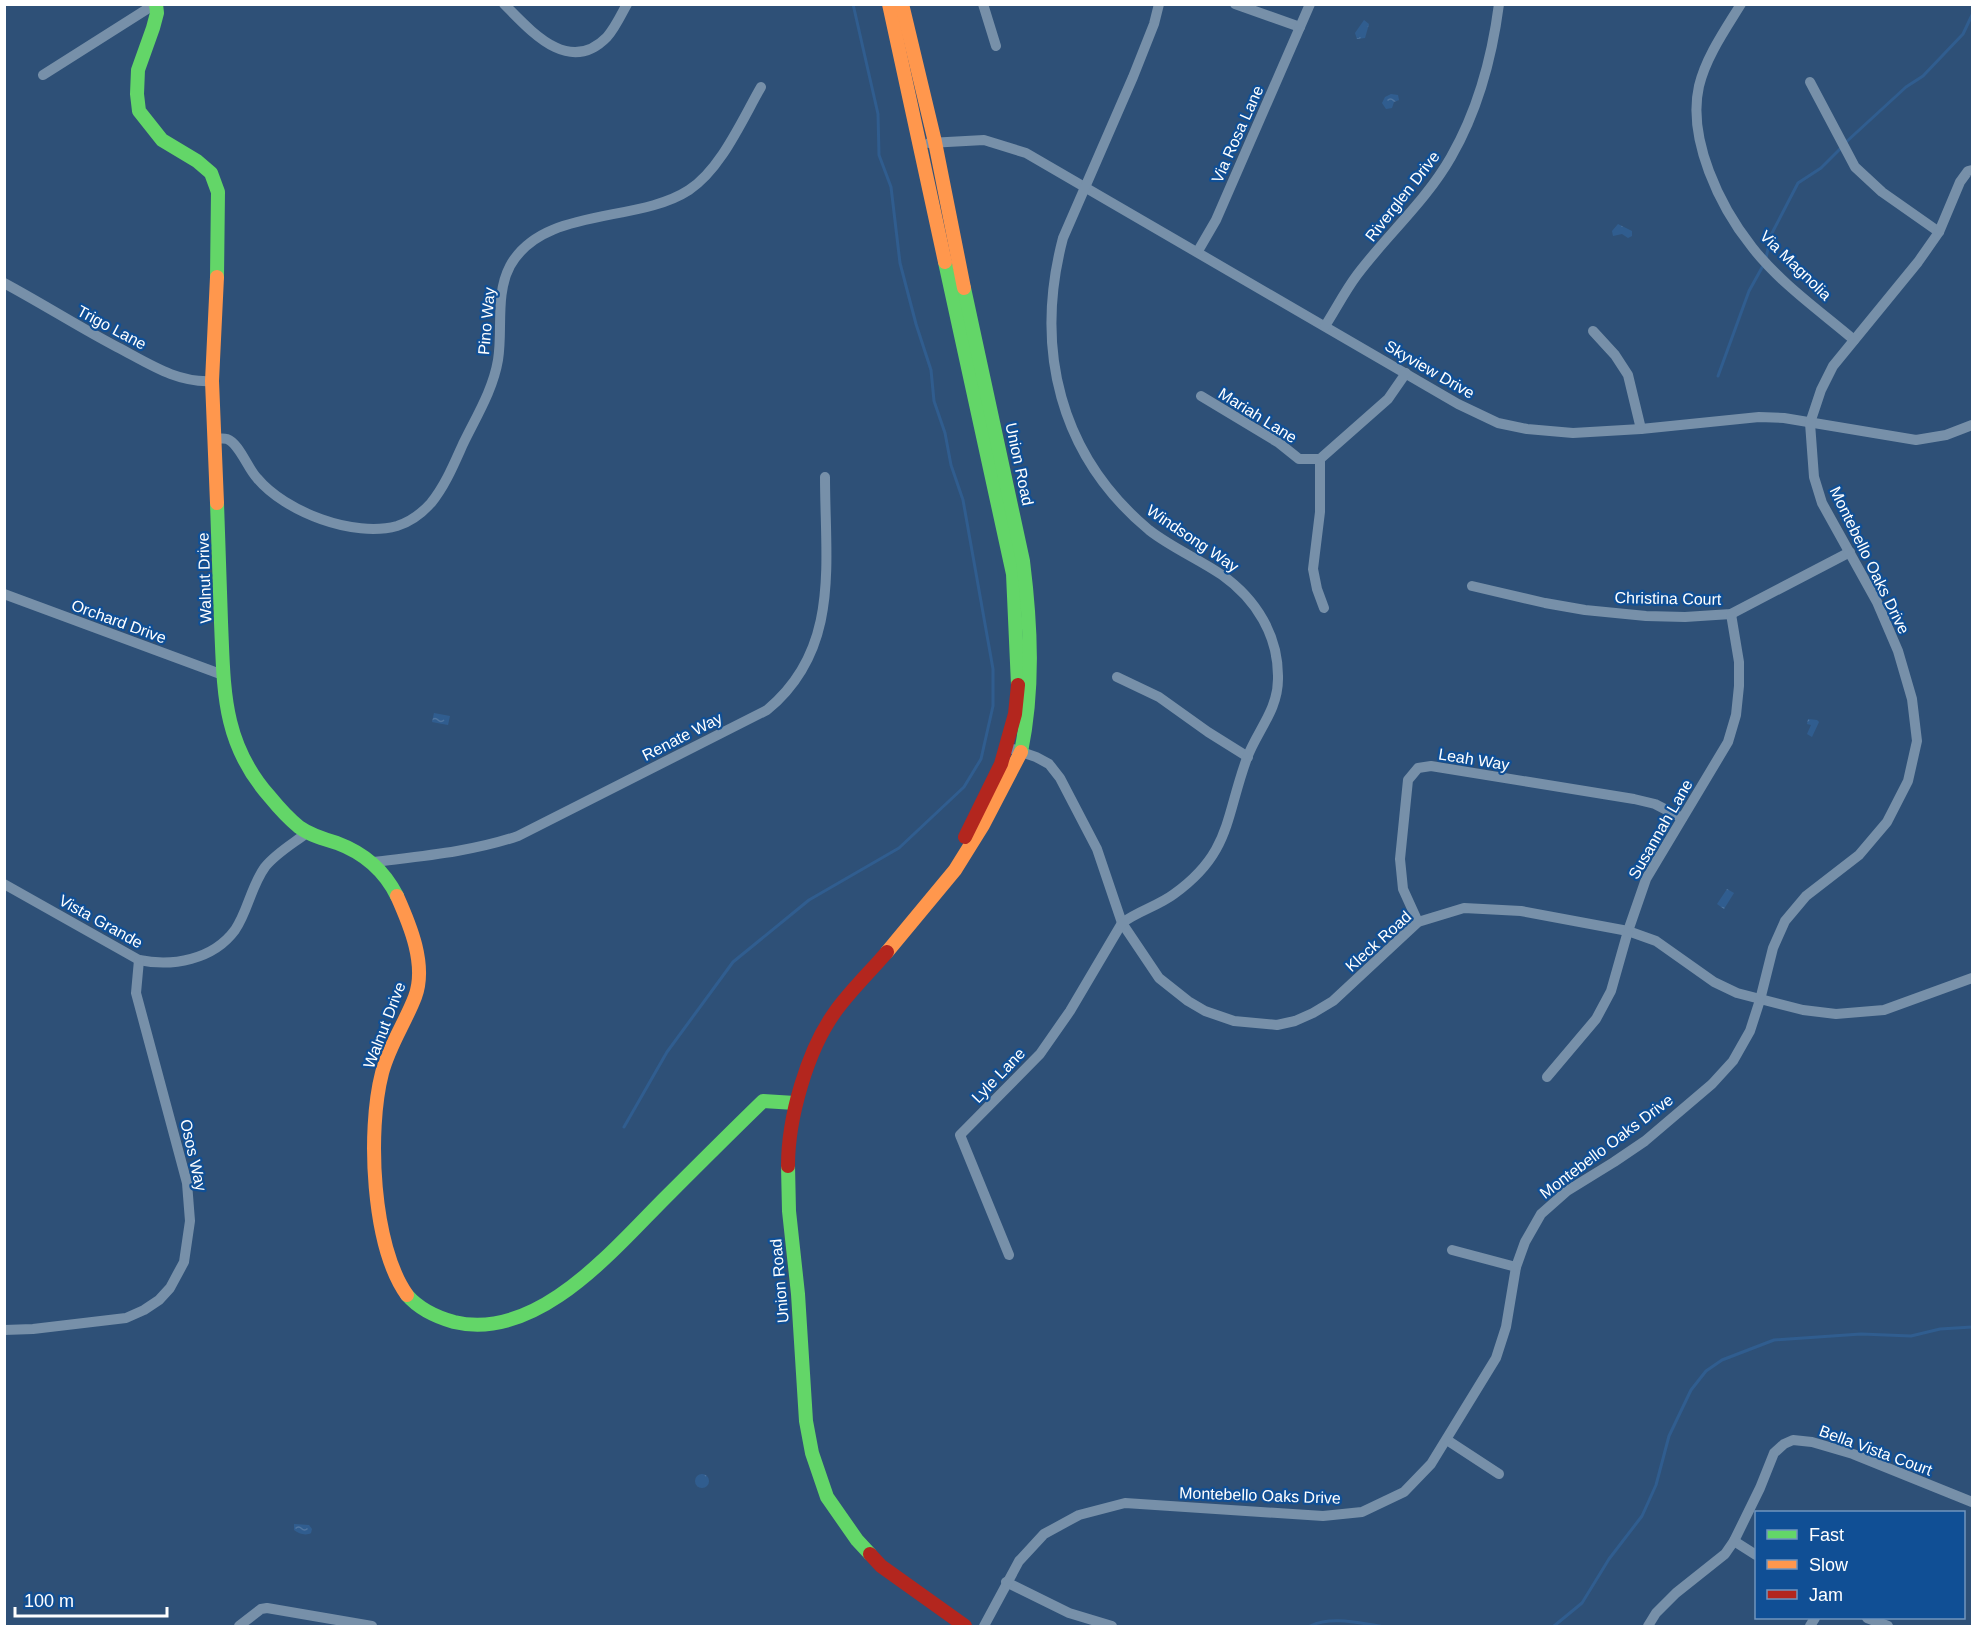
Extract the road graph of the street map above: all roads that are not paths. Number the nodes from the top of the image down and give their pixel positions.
1 (155, 4) edge
2 (504, 4) edge
3 (627, 4) edge
4 (889, 4) edge
5 (902, 4) edge
6 (983, 4) edge
7 (1160, 4) edge
8 (1234, 4) edge
9 (1310, 4) edge
10 (1499, 4) edge
11 (1741, 4) edge
12 (1300, 27) junction
13 (996, 46) dead end
14 (43, 75) dead end
15 (1810, 82) dead end
16 (761, 87) dead end
17 (935, 142) junction
18 (920, 145) junction
19 (1972, 170) edge
20 (1085, 185) junction
21 (1938, 232) junction
22 (1198, 251) junction
23 (4, 283) edge
24 (1325, 326) junction
25 (1593, 331) dead end
26 (1854, 340) junction
27 (1406, 373) junction
28 (212, 381) junction
29 (1201, 396) dead end
30 (1810, 423) junction
31 (1972, 425) edge
32 (1641, 429) junction
33 (213, 438) junction
34 (1320, 459) junction
35 (825, 477) dead end
36 (1850, 552) junction
37 (1472, 586) dead end
38 (4, 594) edge
39 (1324, 608) dead end
40 (1731, 614) junction
41 (223, 675) junction
42 (1117, 677) dead end
43 (1007, 747) junction
44 (1021, 752) junction
45 (1248, 756) junction
46 (1682, 818) junction
47 (308, 832) junction
48 (374, 862) junction
49 (4, 884) edge
50 (922, 909) junction
51 (1418, 922) junction
52 (1122, 923) junction
53 (1628, 931) junction
54 (139, 960) junction
55 (1972, 978) edge
56 (1760, 1000) junction
57 (1547, 1077) dead end
58 (795, 1102) junction
59 (1452, 1250) dead end
60 (1009, 1255) dead end
61 (1516, 1266) junction
62 (4, 1330) edge
63 (1447, 1440) junction
64 (1499, 1474) dead end
65 (1972, 1502) edge
66 (1734, 1541) junction
67 (1755, 1554) edge
68 (1006, 1582) junction
69 (1872, 1619) edge
70 (239, 1626) edge
71 (372, 1626) edge
72 (965, 1626) edge
73 (984, 1626) edge
74 (1112, 1626) edge
75 (1648, 1626) edge
76 (1888, 1626) edge

1 - 14 street
1 - 28 main road, Walnut Drive
2 - 3 street
4 - 18 main road, Union Road
5 - 17 main road, Union Road
6 - 13 street
7 - 20 street, Windsong Way
8 - 12 street
9 - 12 street, Via Rosa Lane
10 - 24 street, Riverglen Drive
11 - 26 street, Via Magnolia
12 - 22 street, Via Rosa Lane
15 - 21 street
16 - 33 street, Pino Way
17 - 18 street, Skyview Drive
17 - 20 street, Skyview Drive
17 - 44 main road, Union Road
18 - 43 main road, Union Road
19 - 21 street, Montebello Oaks Drive
20 - 22 street, Skyview Drive
20 - 45 street, Windsong Way
21 - 26 street, Montebello Oaks Drive
22 - 24 street, Skyview Drive
23 - 28 street, Trigo Lane
24 - 27 street, Skyview Drive
25 - 32 street
26 - 30 street, Montebello Oaks Drive
27 - 32 street, Skyview Drive
27 - 34 street
28 - 33 main road, Walnut Drive
29 - 34 street, Mariah Lane
30 - 31 street, Skyview Drive
30 - 32 street, Skyview Drive
30 - 36 street, Montebello Oaks Drive
33 - 41 main road, Walnut Drive
34 - 39 street
35 - 48 street, Renate Way
36 - 40 street, Christina Court
36 - 56 street, Montebello Oaks Drive
37 - 40 street, Christina Court
38 - 41 street, Orchard Drive
40 - 46 street, Susannah Lane
41 - 47 main road, Walnut Drive
42 - 45 street
43 - 44 street, Kleck Road
43 - 50 main road, Union Road
44 - 50 main road, Union Road
44 - 52 street, Kleck Road
45 - 52 street, Windsong Way
46 - 51 street, Leah Way
46 - 53 street, Susannah Lane
47 - 48 main road, Walnut Drive
47 - 54 street, Vista Grande
48 - 58 main road, Walnut Drive
49 - 54 street, Vista Grande
50 - 58 main road, Union Road
51 - 52 street, Kleck Road
51 - 53 street, Kleck Road
52 - 60 street, Lyle Lane
53 - 56 street, Kleck Road
53 - 57 street, Susannah Lane
54 - 62 street, Osos Way
55 - 56 street, Kleck Road
56 - 61 street, Montebello Oaks Drive
58 - 72 main road, Union Road
59 - 61 street
61 - 63 street, Montebello Oaks Drive
63 - 64 street
63 - 68 street, Montebello Oaks Drive
65 - 66 street, Bella Vista Court
66 - 67 street
66 - 75 street, Bella Vista Court
68 - 73 street, Montebello Oaks Drive
68 - 74 street
69 - 76 street
70 - 71 street

